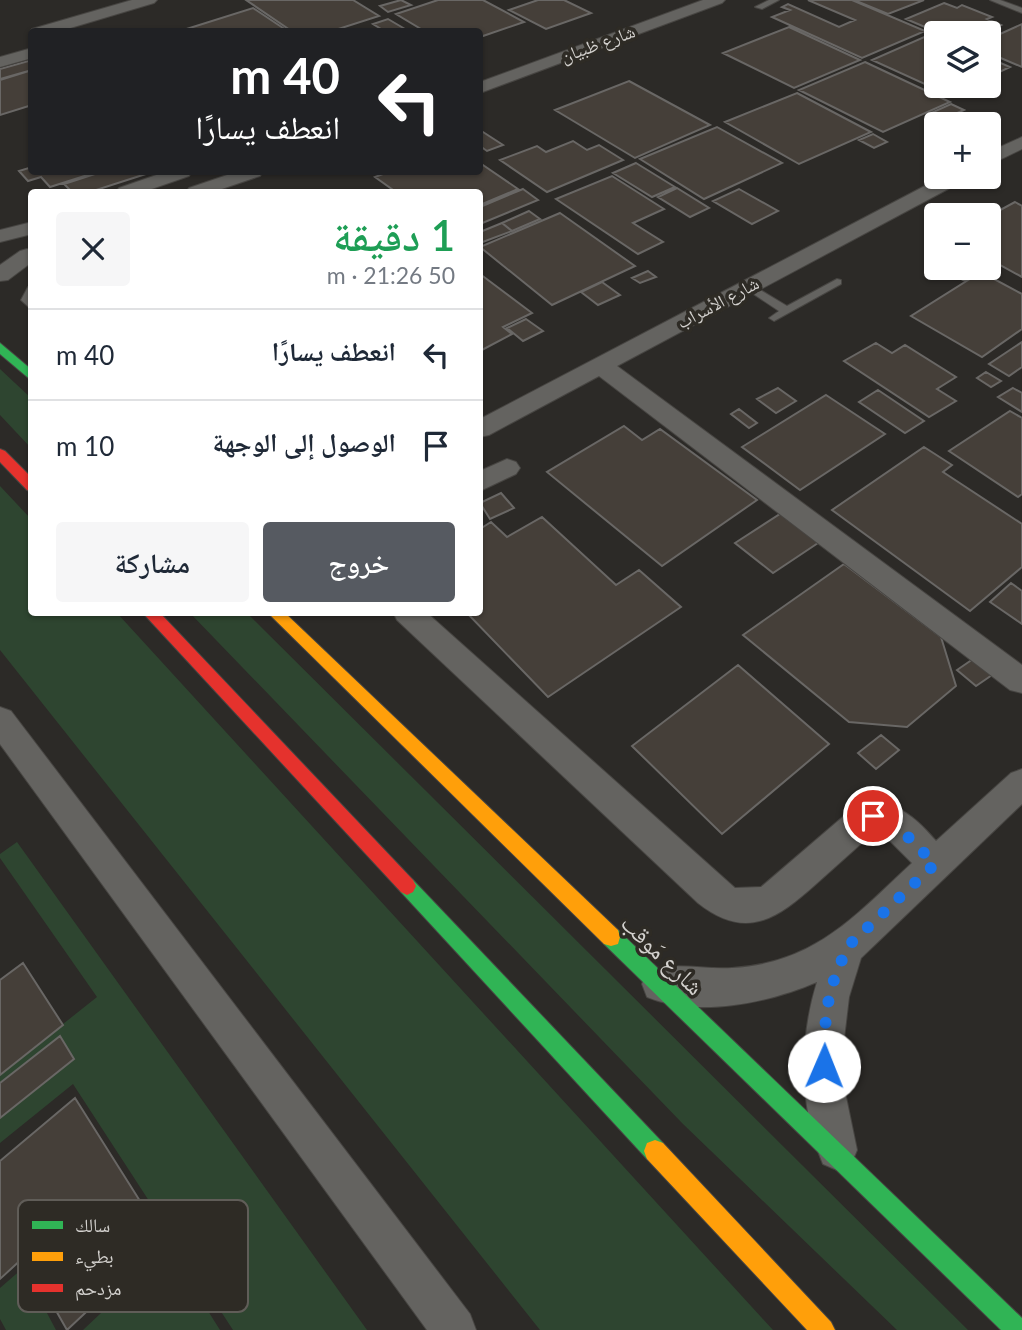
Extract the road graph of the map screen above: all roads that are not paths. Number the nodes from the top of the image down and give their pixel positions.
1 (149, 0) edge
2 (717, 0) edge
3 (775, 0) edge
4 (994, 0) edge
5 (759, 7) dead end
6 (1022, 11) edge
7 (51, 28) edge
8 (28, 54) edge
9 (0, 62) edge
10 (483, 87) edge
11 (1022, 142) edge
12 (1001, 153) edge
13 (175, 175) edge
14 (187, 175) edge
15 (245, 175) edge
16 (135, 189) edge
17 (198, 189) edge
18 (206, 189) edge
19 (933, 189) edge
20 (28, 229) edge
21 (0, 236) edge
22 (28, 254) edge
23 (28, 255) edge
24 (0, 262) edge
25 (0, 275) edge
26 (838, 282) dead end
27 (748, 287) junction
28 (787, 311) junction
29 (774, 318) dead end
30 (0, 347) edge
31 (600, 365) junction
32 (28, 373) edge
33 (483, 427) edge
34 (0, 454) edge
35 (507, 468) dead end
36 (483, 480) edge
37 (28, 483) edge
38 (153, 616) edge
39 (278, 616) edge
40 (411, 616) edge
41 (1021, 681) edge
42 (0, 720) edge
43 (1022, 783) edge
44 (935, 864) junction
45 (848, 946) junction
46 (660, 984) junction
47 (839, 1157) junction
48 (454, 1330) edge
49 (823, 1330) edge
50 (1018, 1330) edge

1 - 7 street
2 - 10 street, شارع ظبيان
3 - 5 lane
4 - 6 lane
8 - 9 street
11 - 12 street
13 - 16 street
14 - 17 street
15 - 18 street
19 - 27 street, شارع الأسراب
20 - 21 street
22 - 24 street
23 - 25 street
26 - 28 lane
27 - 28 lane
27 - 31 street, شارع الأسراب
28 - 29 lane
30 - 32 main road
31 - 33 street, شارع الأسراب
31 - 41 street
34 - 37 main road
35 - 36 street
38 - 49 main road
39 - 46 main road, شارع مَوقب
40 - 44 street
42 - 48 street
43 - 44 street
44 - 45 street
45 - 46 street
45 - 47 street
46 - 47 main road, شارع مَوقب
47 - 50 main road, شارع مَوقب

